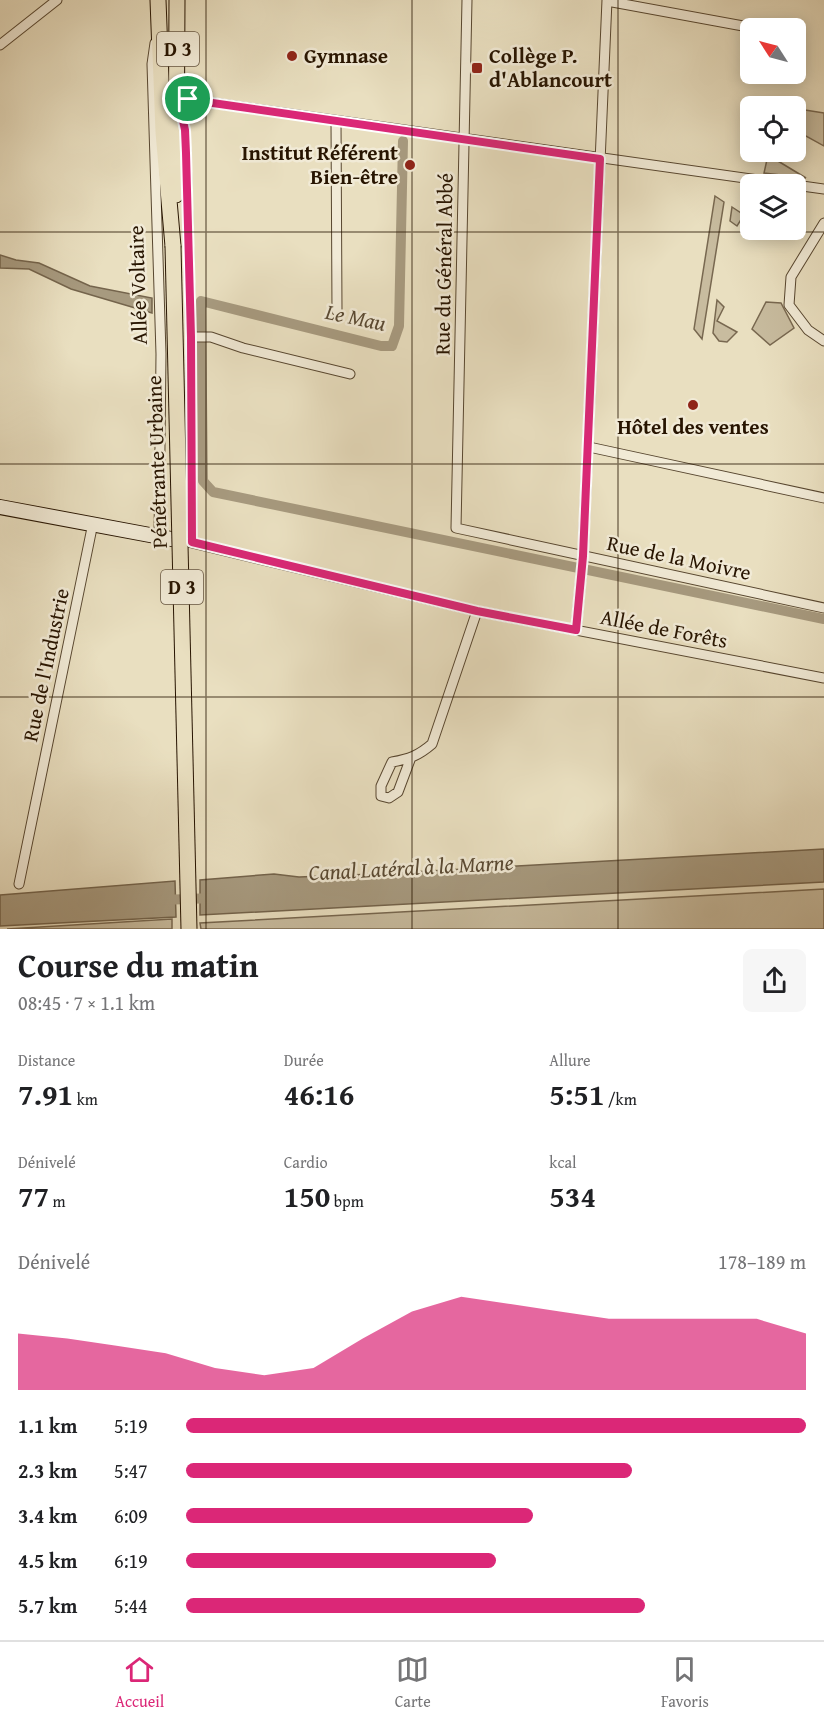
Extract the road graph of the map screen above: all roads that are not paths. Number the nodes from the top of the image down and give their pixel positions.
1 (57, 0) edge
2 (158, 0) edge
3 (177, 0) edge
4 (467, 0) edge
5 (607, 1) edge
6 (740, 25) edge
7 (159, 35) junction
8 (0, 45) edge
9 (178, 98) junction
10 (336, 121) junction
11 (464, 139) junction
12 (600, 159) junction
13 (740, 178) edge
14 (806, 187) edge
15 (824, 189) edge
16 (824, 223) edge
17 (173, 246) junction
18 (337, 311) dead end
19 (194, 337) junction
20 (824, 341) edge
21 (350, 374) dead end
22 (589, 447) junction
23 (824, 498) edge
24 (0, 507) edge
25 (93, 524) junction
26 (456, 528) joint
27 (159, 536) junction
28 (187, 542) junction
29 (583, 557) junction
30 (824, 608) edge
31 (477, 611) junction
32 (576, 630) junction
33 (824, 678) edge
34 (410, 760) dead end
35 (19, 884) dead end
36 (189, 929) edge

1 - 8 street
2 - 7 main road, Allée Voltaire / D 3
3 - 9 main road, Allée Voltaire / D 3
4 - 11 street, Rue du Général Abbé
5 - 6 street
5 - 12 street
7 - 17 main road, Allée Voltaire / D 3
7 - 27 street, Allée Voltaire
9 - 10 street
9 - 17 main road, Allée Voltaire / D 3
9 - 19 street, Allée Voltaire
10 - 11 street
10 - 18 street
11 - 12 street
11 - 26 street, Rue du Général Abbé
12 - 13 street
12 - 22 street
14 - 15 street
16 - 20 street
17 - 36 main road, Pénétrante Urbaine / D 3, bridge
19 - 21 street
19 - 28 street, Allée Voltaire
22 - 23 street
22 - 29 street
24 - 25 main road
25 - 27 main road
25 - 35 street, Rue de l'Industrie
26 - 29 street, Rue de la Moivre
27 - 28 main road
28 - 31 street, Allée de Forêts
29 - 30 street, Rue de la Moivre
29 - 32 street
31 - 32 street, Allée de Forêts
31 - 34 street
32 - 33 street, Allée de Forêts

